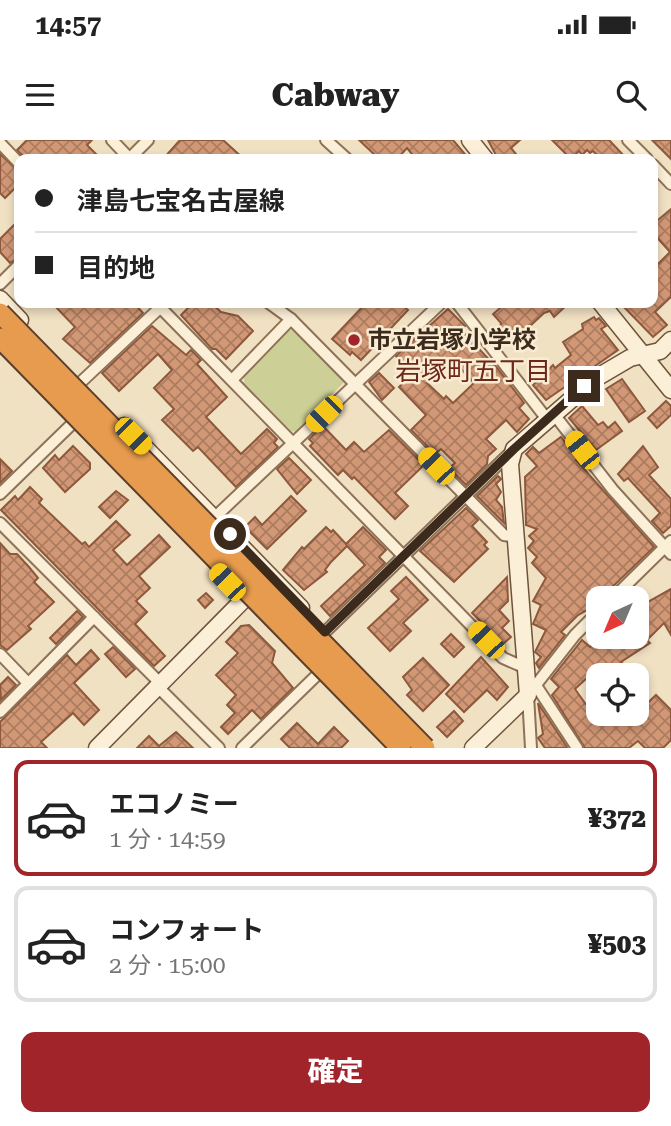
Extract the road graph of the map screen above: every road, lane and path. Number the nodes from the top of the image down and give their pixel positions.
1 (112, 140) edge
2 (148, 140) edge
3 (326, 140) edge
4 (470, 140) edge
5 (628, 140) edge
6 (0, 144) edge
7 (125, 154) edge
8 (135, 154) edge
9 (341, 154) edge
10 (481, 154) edge
11 (642, 154) edge
12 (14, 158) edge
13 (658, 170) edge
14 (671, 184) edge
15 (14, 270) edge
16 (0, 284) edge
17 (0, 299) edge
18 (156, 308) edge
19 (164, 308) edge
20 (276, 308) edge
21 (436, 308) edge
22 (461, 308) edge
23 (605, 308) edge
24 (0, 313) edge
25 (291, 319) junction
26 (0, 338) edge
27 (671, 340) edge
28 (0, 350) edge
29 (643, 355) junction
30 (232, 380) junction
31 (81, 382) junction
32 (355, 384) junction
33 (671, 390) edge
34 (550, 416) junction
35 (72, 424) junction
36 (293, 444) junction
37 (514, 449) junction
38 (0, 494) edge
39 (465, 496) junction
40 (214, 518) junction
41 (0, 523) edge
42 (516, 537) junction
43 (669, 547) edge
44 (403, 556) junction
45 (269, 574) junction
46 (626, 586) edge
47 (244, 599) junction
48 (94, 617) junction
49 (586, 624) edge
50 (325, 632) junction
51 (0, 654) edge
52 (526, 668) junction
53 (317, 675) junction
54 (28, 683) junction
55 (158, 685) junction
56 (532, 691) junction
57 (0, 712) edge
58 (97, 748) edge
59 (219, 748) edge
60 (242, 748) edge
61 (389, 748) edge
62 (401, 748) edge
63 (425, 748) edge
64 (437, 748) edge
65 (473, 748) edge
66 (531, 748) edge
67 (577, 748) edge

1 - 7 street
2 - 8 street
3 - 9 street
4 - 10 main road
5 - 11 street
6 - 12 street
13 - 14 street
15 - 16 street
17 - 31 main road
18 - 31 street
19 - 30 street
20 - 25 street
21 - 32 street
22 - 34 street
23 - 29 main road
24 - 63 highway, bridge
25 - 30 street
25 - 32 street
26 - 62 highway, bridge
27 - 29 main road
28 - 35 main road
29 - 33 main road
29 - 34 main road
30 - 36 street
31 - 40 main road
32 - 36 street
32 - 39 street
34 - 37 main road
34 - 43 street
35 - 38 street
35 - 47 main road
36 - 40 street
36 - 44 street
37 - 39 street
37 - 42 main road
39 - 42 street
39 - 44 street
40 - 45 main road
41 - 48 street
42 - 52 main road
43 - 46 street
44 - 50 street
44 - 52 street
45 - 47 main road
45 - 50 main road
47 - 53 main road
47 - 55 main road
48 - 54 street
48 - 55 street
49 - 56 street
50 - 64 main road
51 - 54 street
52 - 56 main road
53 - 60 street
53 - 61 main road
54 - 57 street
55 - 58 main road
55 - 59 street
56 - 65 main road
56 - 66 street
56 - 67 street

